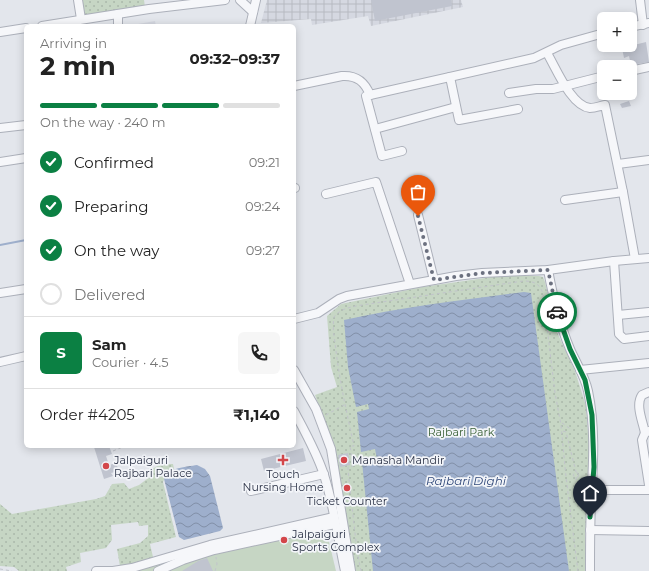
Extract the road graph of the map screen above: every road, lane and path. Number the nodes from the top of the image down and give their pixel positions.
1 (78, 0) edge
2 (148, 0) edge
3 (225, 0) edge
4 (240, 0) edge
5 (256, 0) edge
6 (640, 0) edge
7 (149, 9) junction
8 (253, 12) junction
9 (118, 14) junction
10 (81, 19) junction
11 (56, 24) edge
12 (118, 24) edge
13 (250, 24) edge
14 (646, 24) edge
15 (24, 28) edge
16 (0, 32) edge
17 (597, 35) edge
18 (547, 53) junction
19 (649, 67) edge
20 (637, 70) edge
21 (450, 77) junction
22 (597, 78) edge
23 (296, 86) edge
24 (565, 86) junction
25 (509, 93) dead end
26 (370, 95) junction
27 (456, 107) junction
28 (518, 109) dead end
29 (24, 125) edge
30 (0, 128) edge
31 (375, 129) junction
32 (402, 151) dead end
33 (24, 158) edge
34 (649, 160) edge
35 (0, 162) edge
36 (618, 164) junction
37 (624, 192) junction
38 (326, 194) dead end
39 (565, 200) dead end
40 (418, 216) dead end
41 (649, 258) edge
42 (635, 259) junction
43 (614, 261) junction
44 (548, 270) junction
45 (434, 280) junction
46 (410, 284) junction
47 (24, 289) edge
48 (0, 293) edge
49 (649, 312) edge
50 (618, 315) junction
51 (296, 318) edge
52 (649, 336) edge
53 (24, 356) edge
54 (0, 362) edge
55 (649, 363) edge
56 (580, 370) junction
57 (296, 374) edge
58 (649, 392) edge
59 (345, 404) junction
60 (296, 415) edge
61 (324, 417) dead end
62 (561, 423) junction
63 (572, 430) dead end
64 (562, 431) junction
65 (647, 432) edge
66 (120, 448) edge
67 (113, 451) dead end
68 (576, 472) junction
69 (324, 474) junction
70 (576, 477) junction
71 (339, 485) junction
72 (350, 485) junction
73 (649, 485) edge
74 (592, 490) junction
75 (649, 490) edge
76 (252, 491) dead end
77 (577, 502) dead end
78 (335, 521) junction
79 (590, 530) junction
80 (649, 531) edge
81 (214, 550) junction
82 (0, 569) edge
83 (12, 571) edge
84 (96, 571) edge
85 (158, 571) edge
86 (215, 571) edge
87 (345, 571) edge
88 (351, 571) edge
89 (361, 571) edge
90 (578, 571) edge
91 (590, 571) edge

1 - 10 street
2 - 7 street
3 - 7 street
4 - 8 street
5 - 8 street
6 - 14 street
7 - 9 street
8 - 13 street
9 - 10 street
9 - 12 street
10 - 11 street
15 - 16 street
17 - 18 street
18 - 21 street
18 - 24 street
19 - 20 street
21 - 26 street
21 - 27 street
22 - 24 street
23 - 26 street
24 - 25 street
24 - 36 street
26 - 31 street
27 - 28 street
27 - 31 street
29 - 30 street
31 - 32 street
33 - 35 street
34 - 36 street
36 - 37 street
37 - 39 street
37 - 42 street
38 - 46 street
40 - 45 street
41 - 42 street
42 - 43 street
43 - 44 street
43 - 50 street
44 - 45 street
44 - 56 street
45 - 46 street
46 - 51 street
47 - 48 street
49 - 50 street
50 - 52 street
53 - 54 street
55 - 56 street
56 - 74 street
57 - 71 street
58 - 65 street
59 - 61 path
59 - 62 path
59 - 72 path
60 - 69 street
62 - 63 path
62 - 64 path
64 - 68 path
64 - 90 path
65 - 73 street
66 - 67 path
68 - 70 path
68 - 70 path
69 - 76 street
69 - 78 street
70 - 77 path
71 - 72 path
71 - 88 street
72 - 89 path
74 - 75 street
74 - 79 street
78 - 81 street
78 - 84 street
78 - 87 street
79 - 80 street
79 - 91 street
81 - 85 street
81 - 86 path
82 - 83 path

